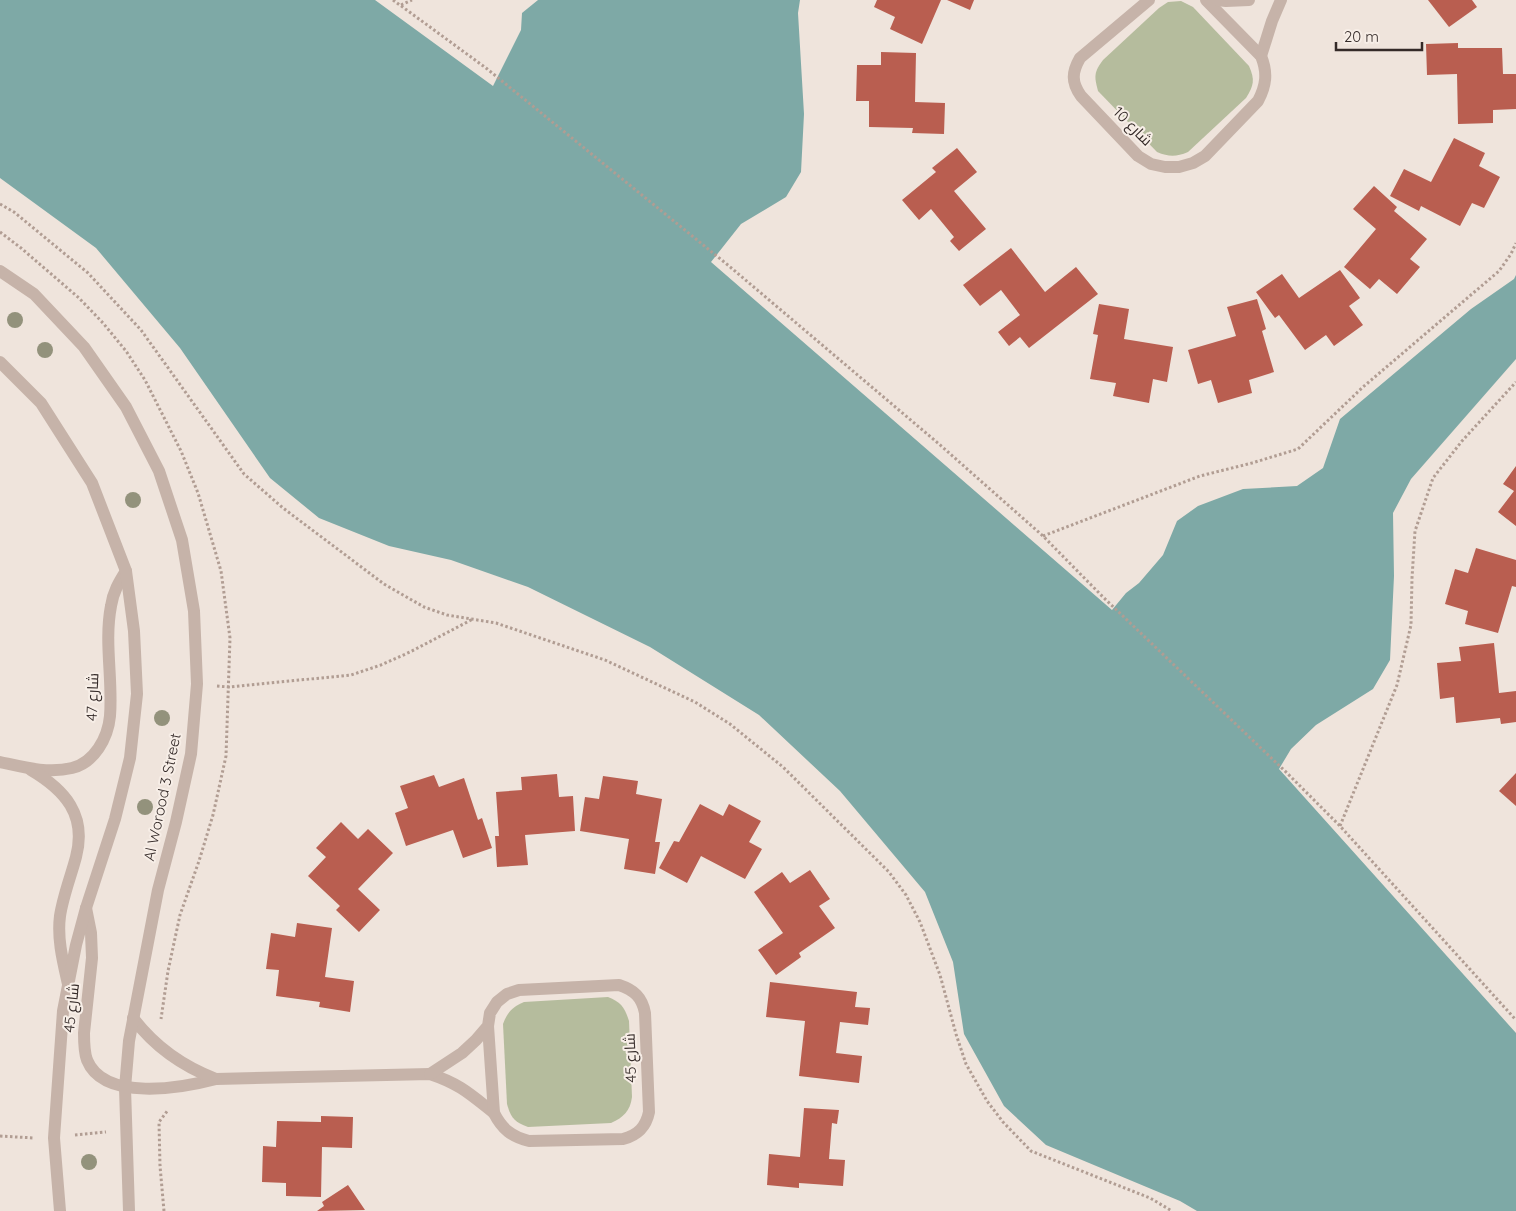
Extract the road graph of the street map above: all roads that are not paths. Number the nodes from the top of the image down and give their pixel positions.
1 (1149, 0) edge
2 (1206, 0) edge
3 (1217, 0) edge
4 (1249, 0) edge
5 (1281, 0) edge
6 (1261, 56) junction
7 (0, 271) edge
8 (0, 362) edge
9 (126, 571) junction
10 (0, 762) edge
11 (29, 768) junction
12 (86, 908) junction
13 (68, 984) junction
14 (133, 1018) junction
15 (488, 1026) junction
16 (430, 1074) junction
17 (216, 1079) junction
18 (125, 1088) junction
19 (494, 1113) junction
20 (60, 1211) edge
21 (129, 1211) edge

1 - 6 street, شارع 10
2 - 6 street
3 - 4 street
5 - 6 street, شارع 10
7 - 14 street, Al Worood 3 Street
8 - 9 street
9 - 11 street, شارع 47
9 - 12 street
10 - 11 street, شارع 47
11 - 13 street, شارع 47
12 - 13 street
12 - 18 street, شارع 45
13 - 20 street
14 - 17 street, شارع 45
14 - 18 street, Al Worood 3 Street
15 - 16 street, شارع 45
15 - 19 street, شارع 45
15 - 19 street, شارع 45
16 - 17 street, شارع 45
16 - 19 street, شارع 45
17 - 18 street, شارع 45
18 - 21 street, Al Worood 3 Street

